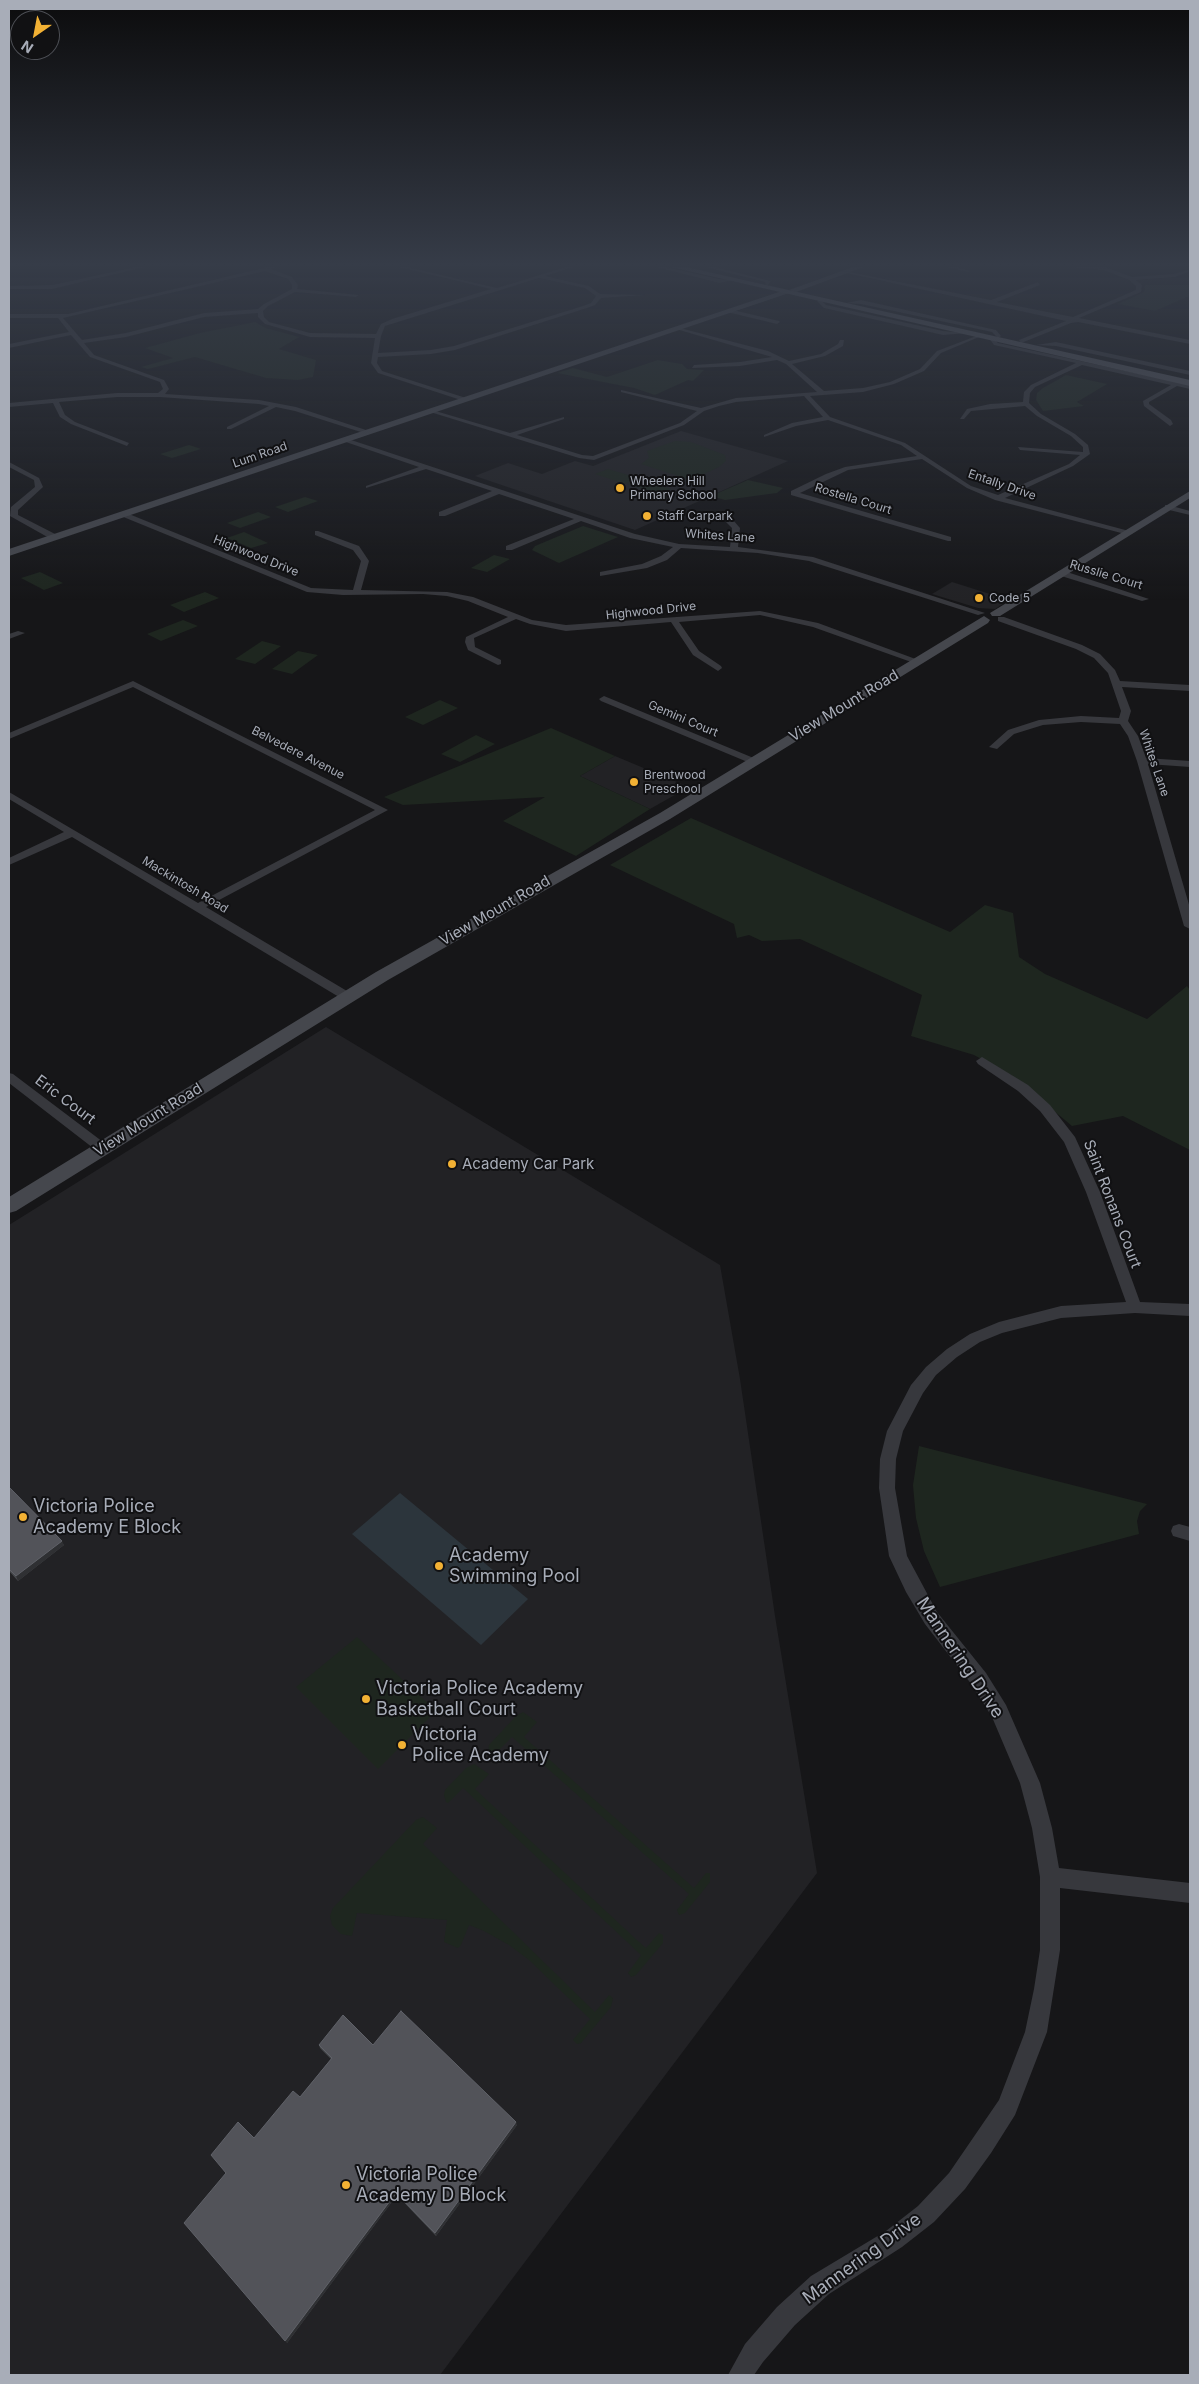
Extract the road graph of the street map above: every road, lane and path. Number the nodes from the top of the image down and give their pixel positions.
1 (154, 378) edge
2 (394, 378) edge
3 (527, 378) edge
4 (805, 378) edge
5 (903, 378) edge
6 (1049, 378) edge
7 (1150, 378) edge
8 (1170, 378) edge
9 (1190, 383) edge
10 (1176, 384) junction
11 (1190, 387) edge
12 (623, 391) dead end
13 (822, 393) junction
14 (805, 394) junction
15 (160, 395) junction
16 (464, 399) junction
17 (55, 401) junction
18 (1026, 404) junction
19 (9, 405) edge
20 (276, 405) junction
21 (702, 410) junction
22 (430, 411) junction
23 (562, 418) dead end
24 (828, 418) junction
25 (962, 418) dead end
26 (1170, 424) dead end
27 (229, 428) dead end
28 (367, 432) junction
29 (512, 435) junction
30 (766, 436) dead end
31 (345, 440) junction
32 (127, 444) dead end
33 (1020, 448) dead end
34 (1087, 454) junction
35 (923, 457) junction
36 (9, 464) edge
37 (425, 467) junction
38 (368, 487) dead end
39 (500, 491) junction
40 (1190, 494) edge
41 (998, 498) junction
42 (1168, 507) junction
43 (1190, 513) edge
44 (124, 514) junction
45 (442, 514) dead end
46 (582, 518) junction
47 (730, 522) dead end
48 (318, 533) dead end
49 (1126, 534) junction
50 (54, 537) junction
51 (948, 539) dead end
52 (679, 546) junction
53 (509, 548) dead end
54 (734, 550) junction
55 (9, 552) edge
56 (1061, 573) junction
57 (603, 574) dead end
58 (357, 592) junction
59 (1145, 599) dead end
60 (991, 616) junction
61 (514, 617) junction
62 (674, 621) junction
63 (20, 633) dead end
64 (9, 637) edge
65 (917, 661) junction
66 (498, 662) dead end
67 (718, 668) dead end
68 (1117, 684) junction
69 (1190, 688) edge
70 (604, 699) dead end
71 (1123, 721) junction
72 (9, 736) edge
73 (994, 746) dead end
74 (753, 761) junction
75 (1142, 761) junction
76 (1190, 764) edge
77 (9, 795) edge
78 (71, 832) junction
79 (9, 862) edge
80 (1186, 889) edge
81 (196, 908) junction
82 (1190, 926) edge
83 (348, 997) junction
84 (982, 1061) dead end
85 (9, 1077) edge
86 (102, 1148) junction
87 (9, 1206) edge
88 (1135, 1307) junction
89 (1190, 1310) edge
90 (1050, 1877) junction
91 (1190, 1894) edge
92 (740, 2375) edge

1 - 15 street
2 - 16 street
3 - 16 street, Lum Road
4 - 13 street
5 - 13 street
6 - 18 street
7 - 10 street
8 - 9 main road
10 - 11 street
10 - 26 street
12 - 21 street
13 - 14 street
14 - 21 street
14 - 24 street, Entally Drive
15 - 17 street
15 - 20 street
16 - 22 street, Lum Road
17 - 19 street
17 - 32 street
18 - 25 street
18 - 34 street
20 - 27 street
20 - 28 street
21 - 29 street
22 - 28 street, Lum Road
22 - 29 street
23 - 29 street
24 - 30 street
24 - 35 street, Entally Drive
28 - 31 street, Lum Road
31 - 37 street, Whites Lane
31 - 44 street, Lum Road
33 - 34 street
34 - 41 street
35 - 41 street, Entally Drive
35 - 51 street, Rostella Court
36 - 50 street
37 - 38 street
37 - 39 street, Whites Lane
39 - 45 street
39 - 46 street, Whites Lane
40 - 42 street, View Mount Road
41 - 49 street, Entally Drive
42 - 43 street
42 - 49 street, View Mount Road
44 - 50 street, Lum Road
44 - 58 street, Highwood Drive
46 - 52 street, Whites Lane
46 - 53 street
47 - 54 street
48 - 58 street
49 - 56 street, View Mount Road
50 - 55 street, Lum Road
52 - 54 street, Whites Lane
52 - 57 street
54 - 60 street, Whites Lane
56 - 59 street, Russlie Court
56 - 60 street, View Mount Road
58 - 61 street, Highwood Drive
60 - 65 street, View Mount Road
60 - 68 street, Whites Lane
61 - 62 street, Highwood Drive
61 - 66 street
62 - 65 street, Highwood Drive
62 - 67 street
63 - 64 street
65 - 74 street, View Mount Road
68 - 69 street
68 - 71 street, Whites Lane
70 - 74 street, Gemini Court
71 - 73 street
71 - 75 street, Whites Lane
72 - 81 street, Belvedere Avenue
74 - 83 street, View Mount Road
75 - 76 street
75 - 80 street, Whites Lane
77 - 78 street, Mackintosh Road
78 - 79 street
78 - 81 street, Mackintosh Road
80 - 82 street, Whites Lane
81 - 83 street, Mackintosh Road
83 - 86 street, View Mount Road
84 - 88 street, Saint Ronans Court
85 - 86 street, Eric Court
86 - 87 street, View Mount Road
88 - 89 street, Mannering Drive
88 - 90 street, Mannering Drive
90 - 91 street
90 - 92 street, Mannering Drive

